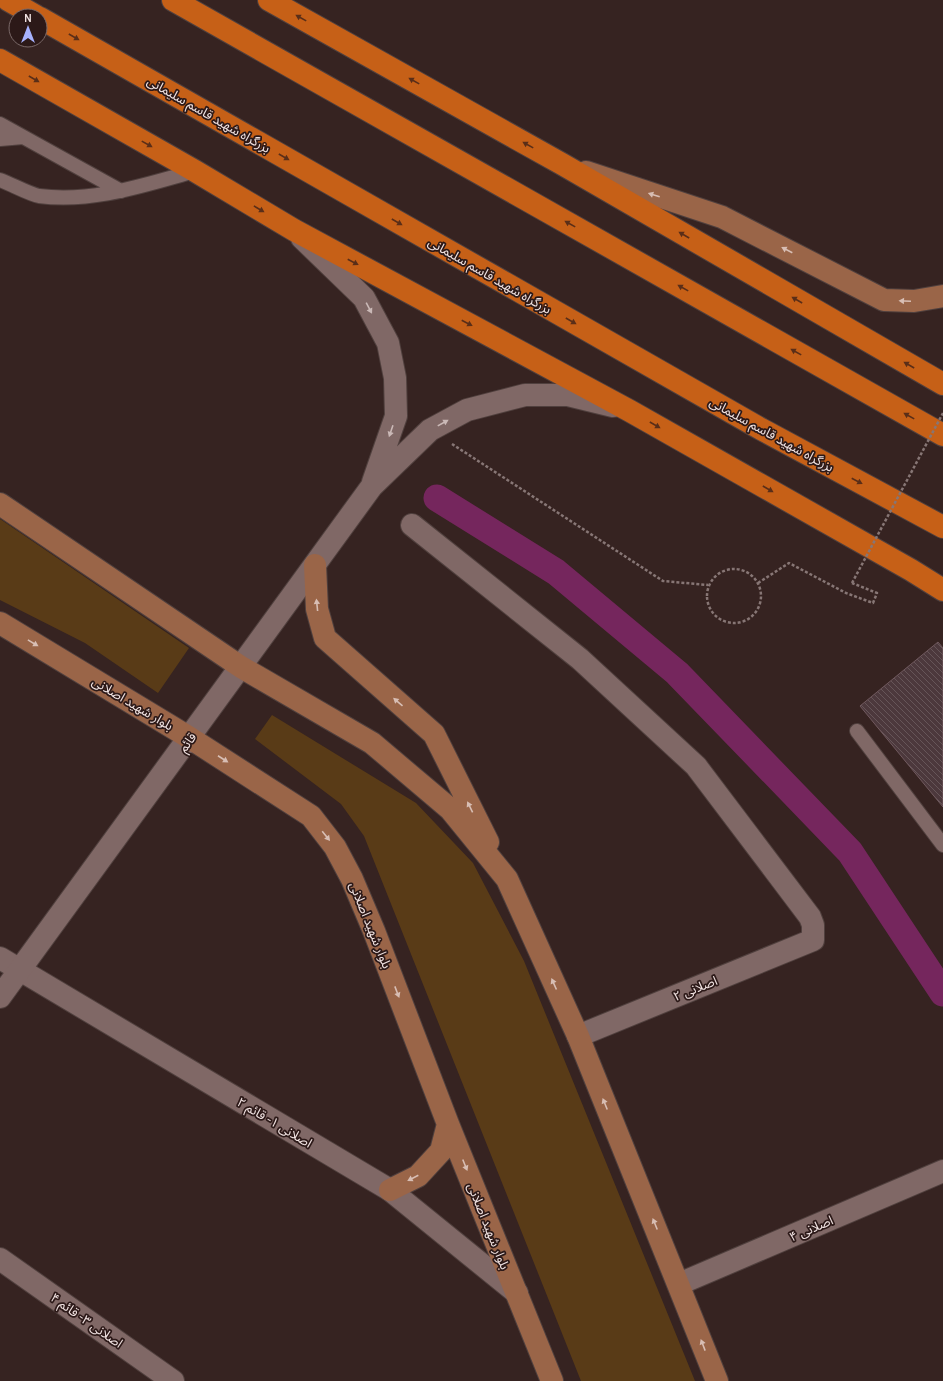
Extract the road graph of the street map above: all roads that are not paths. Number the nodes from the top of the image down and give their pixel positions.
1 (8, 0) edge
2 (173, 0) edge
3 (269, 0) edge
4 (22, 8) edge
5 (48, 23) edge
6 (0, 60) edge
7 (0, 124) edge
8 (23, 137) junction
9 (0, 140) edge
10 (562, 164) junction
11 (195, 171) junction
12 (0, 180) edge
13 (121, 192) junction
14 (294, 230) junction
15 (943, 296) edge
16 (943, 384) edge
17 (630, 410) junction
18 (943, 435) edge
19 (372, 486) junction
20 (0, 504) edge
21 (412, 525) dead end
22 (943, 527) edge
23 (315, 565) junction
24 (943, 590) edge
25 (0, 623) edge
26 (241, 667) junction
27 (857, 730) dead end
28 (190, 738) junction
29 (943, 845) edge
30 (507, 879) junction
31 (0, 958) edge
32 (19, 971) junction
33 (0, 998) edge
34 (578, 1036) junction
35 (448, 1124) junction
36 (943, 1171) edge
37 (390, 1190) junction
38 (0, 1259) edge
39 (679, 1284) junction
40 (516, 1293) junction
41 (173, 1381) edge
42 (552, 1381) edge
43 (718, 1381) edge

1 - 4 highway
18 -> 2 highway
10 -> 3 highway
5 -> 22 highway, بزرگراه شهید قاسم سلیمانی
6 -> 11 highway
7 - 8 lane
8 - 9 lane
8 - 13 lane
15 -> 10 main road
16 -> 10 highway
11 - 13 lane
11 -> 14 highway
12 - 13 lane
14 -> 17 highway
14 -> 19 street
19 -> 17 street
17 -> 24 highway
19 - 23 street, قائم
20 - 26 main road
21 - 34 street, اصلانی ۲
23 - 26 street, قائم
30 -> 23 main road
25 -> 28 main road, بلوار شهید اصلانی
26 - 28 street, قائم
26 - 30 main road
27 - 29 lane
28 - 32 street, قائم
28 -> 35 main road, بلوار شهید اصلانی
34 -> 30 main road
31 - 32 street, اصلانی ۱- قائم ۲
32 - 33 street, قائم
32 - 37 street, اصلانی ۱- قائم ۲
39 -> 34 main road
35 -> 37 main road
35 -> 40 main road, بلوار شهید اصلانی
36 - 39 street, اصلانی ۴
37 - 40 street, اصلانی ۱- قائم ۲
38 - 41 street, اصلانی ۳- قائم ۴
43 -> 39 main road
40 - 42 main road, بلوار شهید اصلانی

